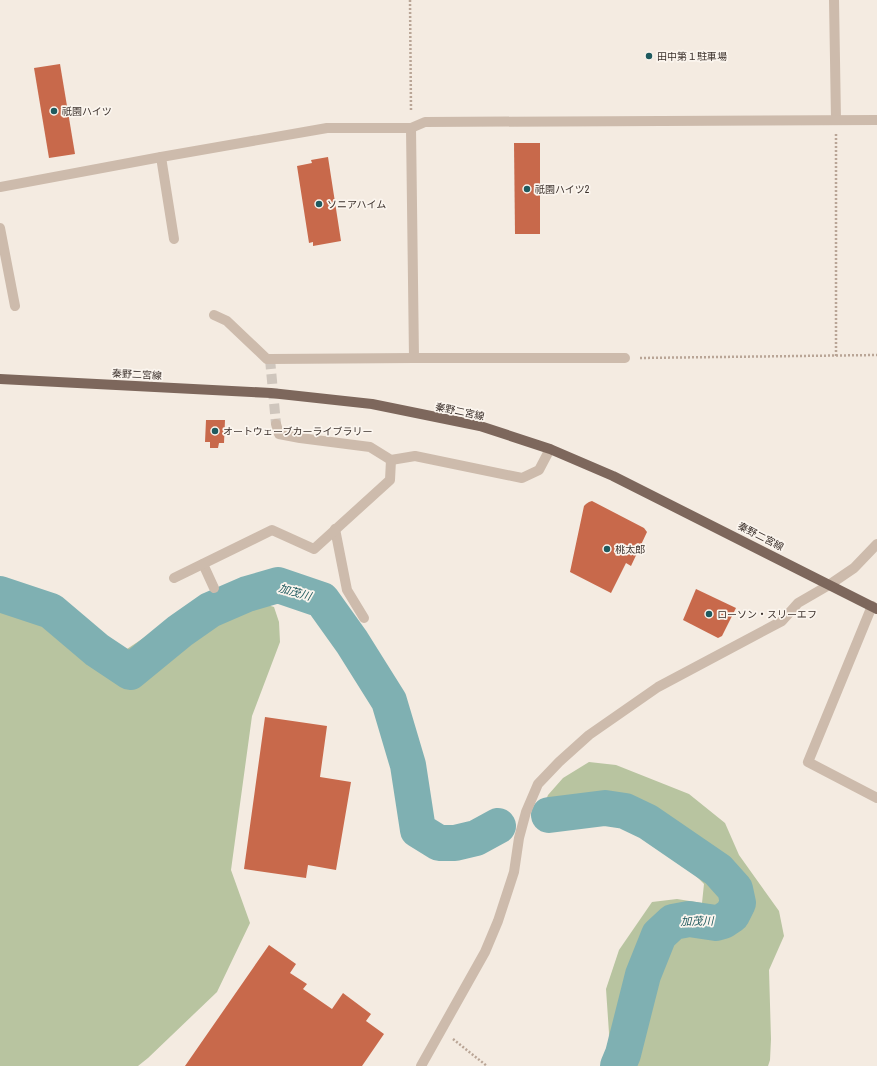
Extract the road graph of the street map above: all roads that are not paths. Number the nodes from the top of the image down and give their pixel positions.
1 (834, 0) edge
2 (836, 120) junction
3 (877, 120) edge
4 (411, 128) junction
5 (161, 157) junction
6 (0, 187) edge
7 (0, 228) edge
8 (174, 239) dead end
9 (14, 306) dead end
10 (214, 315) dead end
11 (414, 358) junction
12 (626, 358) road end
13 (0, 379) edge
14 (276, 424) tunnel mouth
15 (550, 449) junction
16 (391, 460) junction
17 (335, 529) junction
18 (877, 544) edge
19 (203, 564) junction
20 (174, 578) dead end
21 (829, 585) junction
22 (214, 588) dead end
23 (875, 608) edge
24 (364, 618) dead end
25 (877, 798) edge
26 (421, 1066) edge

1 - 2 street
2 - 3 street
2 - 4 street
4 - 5 street
4 - 11 street
5 - 6 street
5 - 8 street
7 - 9 street
10 - 11 street
11 - 12 street
13 - 15 main road, 秦野二宮線
14 - 16 street
15 - 16 street
15 - 21 main road, 秦野二宮線
16 - 17 street
17 - 19 street
17 - 24 street
18 - 21 street
19 - 20 street
19 - 22 street
21 - 23 main road, 秦野二宮線
21 - 26 street
23 - 25 street

